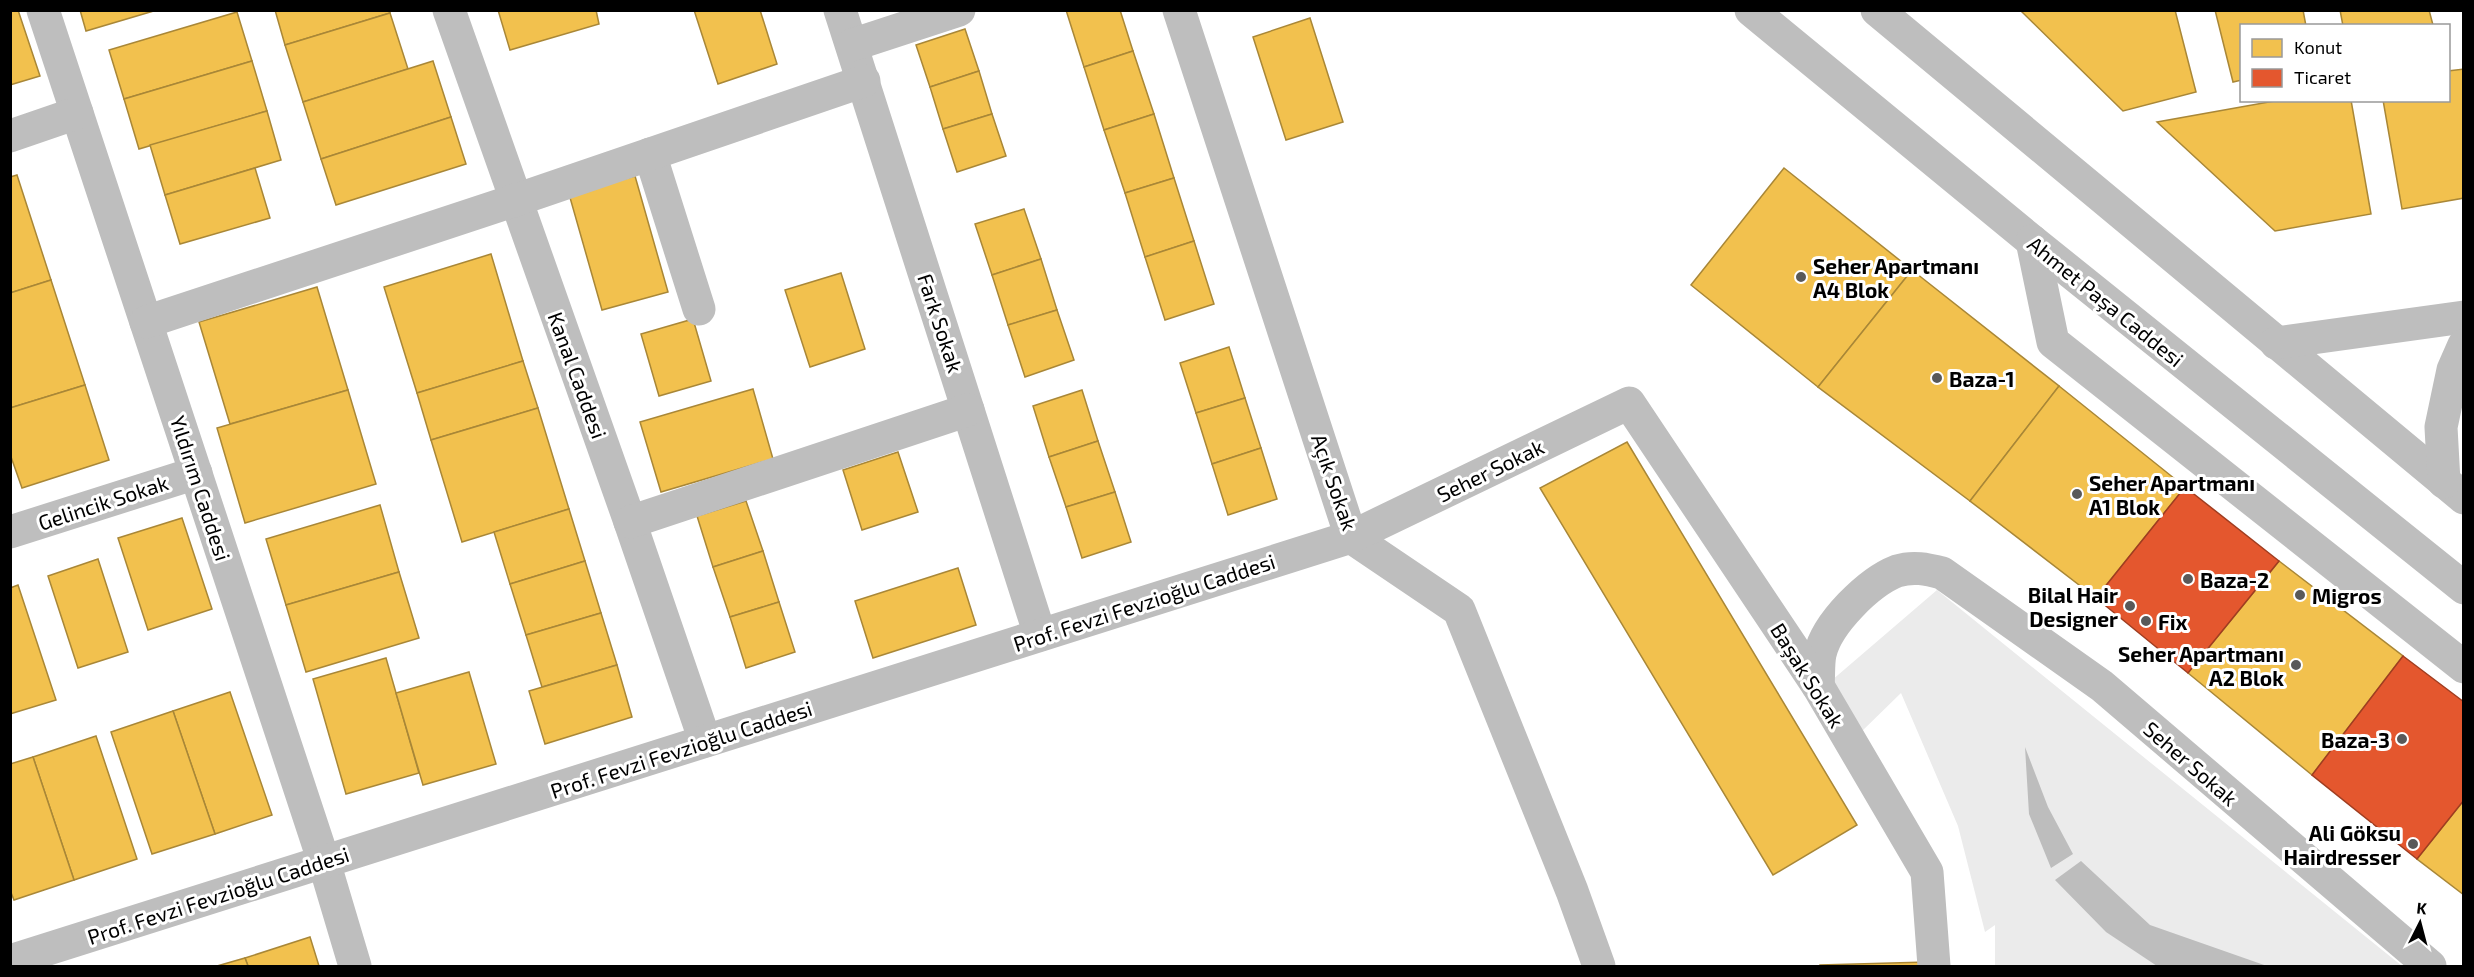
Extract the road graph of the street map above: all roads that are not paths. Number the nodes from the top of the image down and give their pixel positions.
1 (43, 10) edge
2 (449, 10) edge
3 (840, 10) edge
4 (959, 10) edge
5 (1179, 10) edge
6 (1752, 10) edge
7 (1877, 10) edge
8 (852, 45) junction
9 (864, 81) junction
10 (77, 113) junction
11 (10, 136) edge
12 (650, 154) junction
13 (516, 200) junction
14 (2032, 241) junction
15 (699, 309) dead end
16 (2463, 317) edge
17 (146, 322) junction
18 (2276, 343) junction
19 (2463, 345) edge
20 (1629, 404) joint
21 (968, 410) junction
22 (196, 473) junction
23 (2454, 490) edge
24 (630, 522) junction
25 (10, 532) edge
26 (1352, 537) junction
27 (2463, 588) edge
28 (1040, 635) junction
29 (2463, 668) edge
30 (1818, 686) junction
31 (705, 741) junction
32 (324, 862) junction
33 (10, 961) edge
34 (354, 966) edge
35 (1599, 966) edge
36 (1934, 966) edge
37 (2430, 966) edge

1 - 10 street, Yıldırım Caddesi
2 - 13 street, Kanal Caddesi
3 - 8 street, Fark Sokak
4 - 8 street
5 - 26 street, Açık Sokak
6 - 14 street, Ahmet Paşa Caddesi
7 - 18 street
8 - 9 street, Fark Sokak
9 - 12 street
9 - 21 street, Fark Sokak
10 - 11 street
10 - 17 street, Yıldırım Caddesi
12 - 13 street
12 - 15 street
13 - 17 street
13 - 24 street, Kanal Caddesi
14 - 27 street, Ahmet Paşa Caddesi
14 - 29 street
16 - 18 street
17 - 22 street, Yıldırım Caddesi
18 - 23 street
19 - 23 street
20 - 26 street, Seher Sokak
20 - 30 street, Başak Sokak
21 - 24 street
21 - 28 street, Fark Sokak
22 - 25 street, Gelincik Sokak
22 - 32 street, Yıldırım Caddesi
24 - 31 street, Kanal Caddesi
26 - 28 street, Prof. Fevzi Fevzioğlu Caddesi
26 - 35 street, Açık Sokak
28 - 31 street, Prof. Fevzi Fevzioğlu Caddesi
30 - 36 street, Başak Sokak
30 - 37 street, Seher Sokak
31 - 32 street, Prof. Fevzi Fevzioğlu Caddesi
32 - 33 street, Prof. Fevzi Fevzioğlu Caddesi
32 - 34 street, Yıldırım Caddesi

